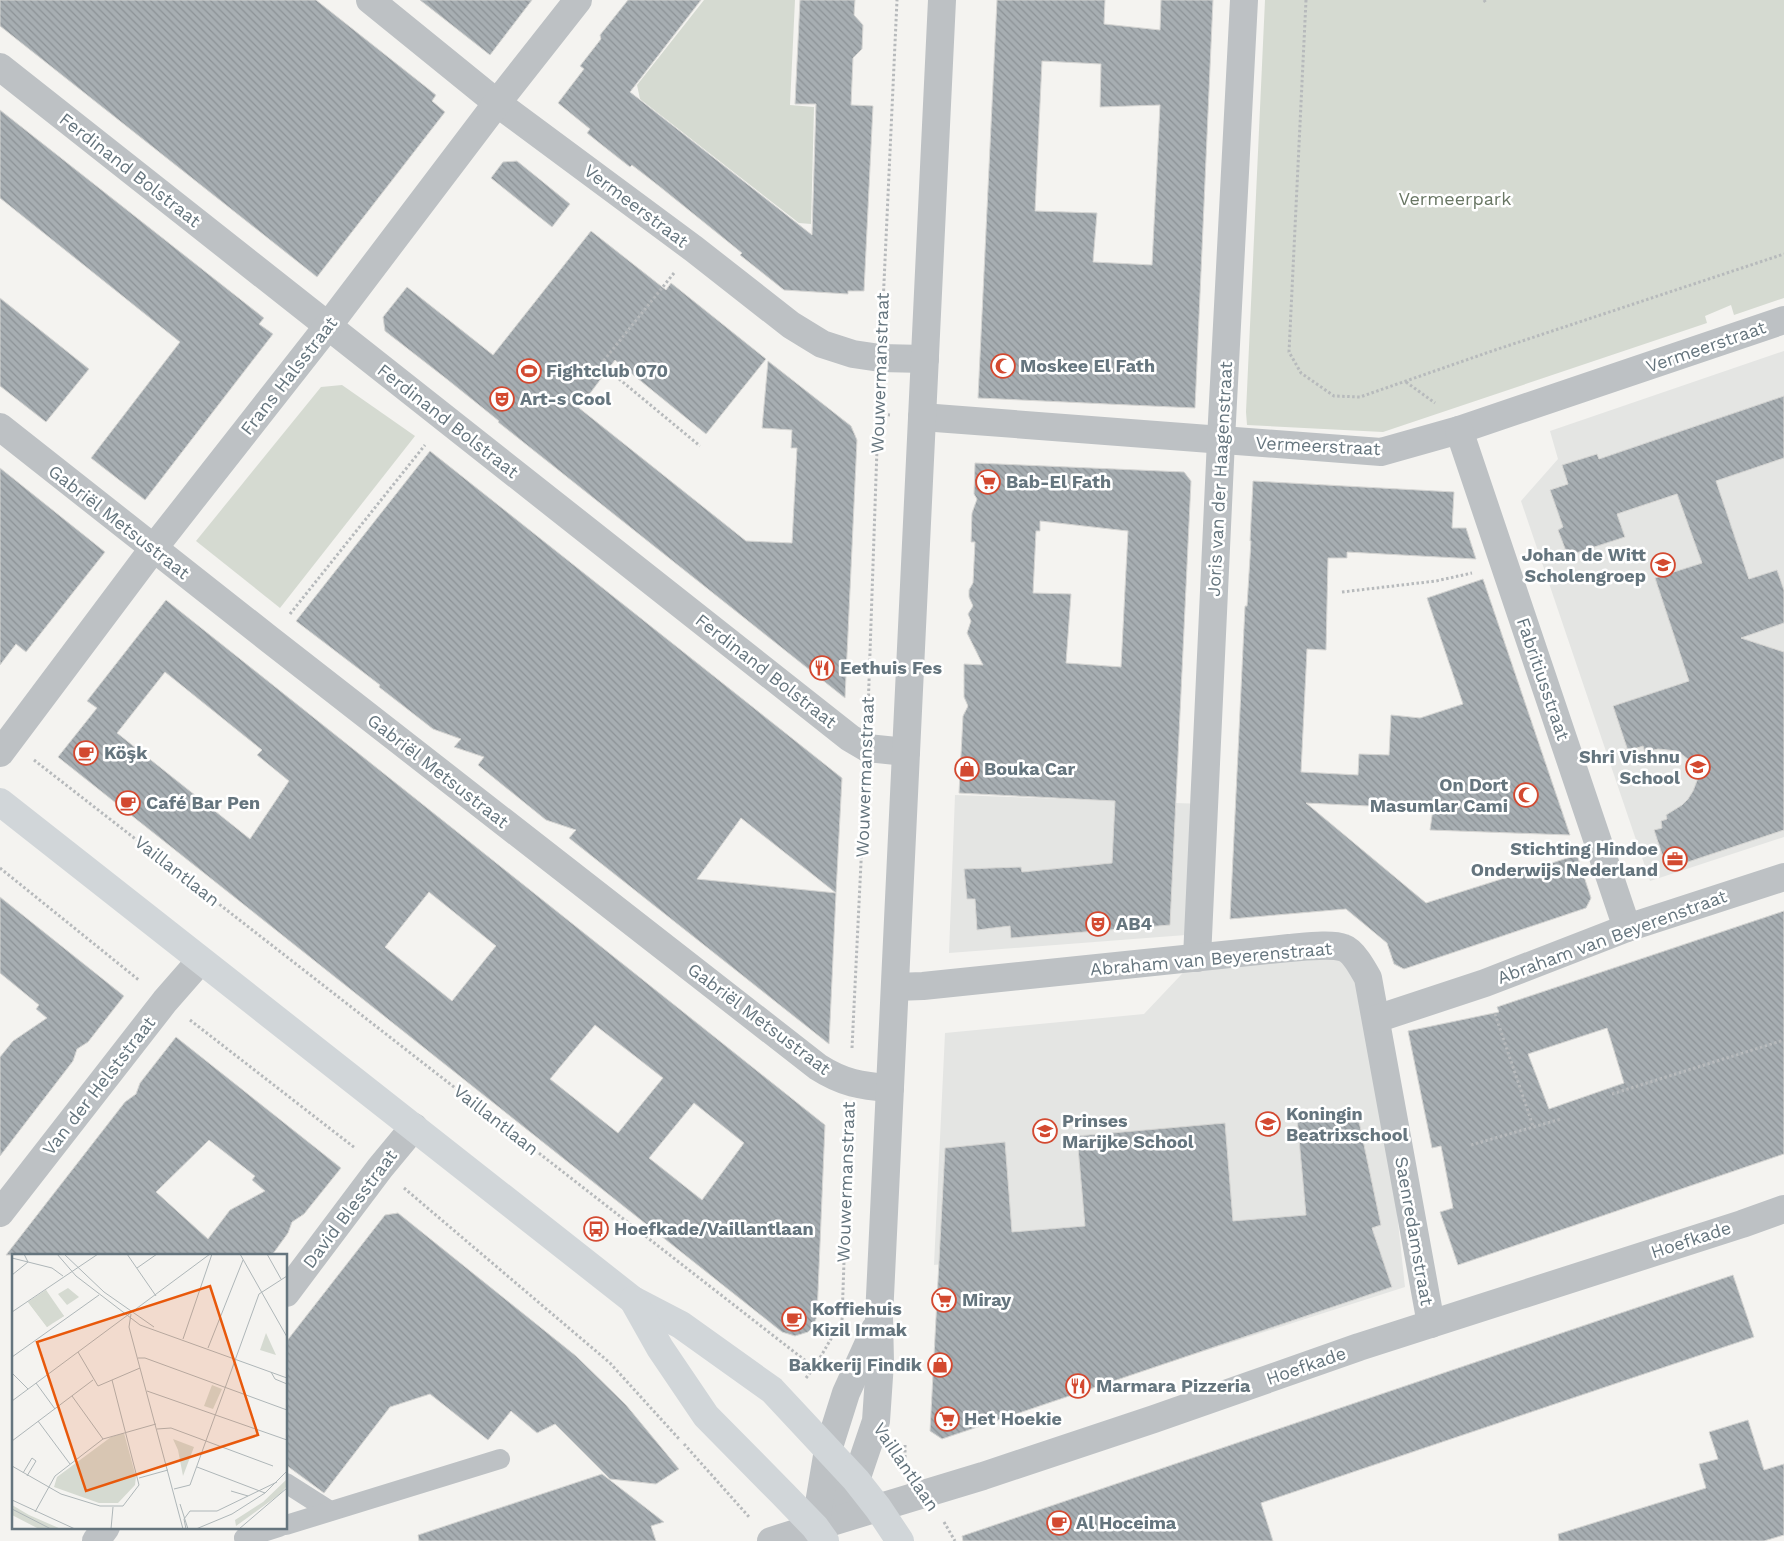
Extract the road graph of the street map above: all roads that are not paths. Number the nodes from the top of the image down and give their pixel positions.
1 (370, 0) edge
2 (578, 0) edge
3 (942, 0) edge
4 (1244, 0) edge
5 (0, 67) edge
6 (497, 103) junction
7 (1784, 320) edge
8 (328, 326) junction
9 (925, 359) junction
10 (922, 417) junction
11 (0, 427) edge
12 (1459, 430) junction
13 (1221, 440) junction
14 (153, 548) junction
15 (5, 747) edge
16 (906, 752) junction
17 (0, 802) edge
18 (1784, 877) edge
19 (1627, 928) junction
20 (1197, 958) junction
21 (200, 961) junction
22 (895, 987) junction
23 (1376, 1019) junction
24 (890, 1088) junction
25 (414, 1127) junction
26 (1784, 1209) edge
27 (0, 1213) edge
28 (288, 1290) edge
29 (633, 1300) junction
30 (880, 1317) junction
31 (1431, 1324) junction
32 (828, 1450) junction
33 (500, 1459) dead end
34 (856, 1480) junction
35 (288, 1484) edge
36 (878, 1508) junction
37 (330, 1512) junction
38 (288, 1524) edge
39 (105, 1528) edge
40 (276, 1528) edge
41 (820, 1534) edge
42 (244, 1538) dead end
43 (96, 1541) edge
44 (771, 1541) edge
45 (900, 1541) edge

1 - 6 street, Vermeerstraat
2 - 6 street, Frans Halsstraat
3 - 9 street
4 - 13 street, Joris van der Haagenstraat
5 - 8 street, Ferdinand Bolstraat
6 - 8 street, Frans Halsstraat
6 - 9 street, Vermeerstraat
7 - 12 street, Vermeerstraat
8 - 14 street, Frans Halsstraat
8 - 16 street, Ferdinand Bolstraat
9 - 10 street
10 - 13 street, Vermeerstraat
10 - 16 street
11 - 14 street, Gabriël Metsustraat
12 - 13 street, Vermeerstraat
12 - 19 street, Fabritiusstraat
13 - 20 street, Joris van der Haagenstraat
14 - 15 street, Frans Halsstraat
14 - 24 street, Gabriël Metsustraat
16 - 22 street
17 - 21 main road
18 - 19 street, Abraham van Beyerenstraat
19 - 23 street, Abraham van Beyerenstraat
20 - 22 street, Abraham van Beyerenstraat
20 - 23 street, Abraham van Beyerenstraat
21 - 25 main road
21 - 27 street, Van der Helststraat
22 - 24 street
23 - 31 street, Saenredamstraat
24 - 30 street
25 - 28 street, David Blesstraat
25 - 29 main road
26 - 31 street, Hoefkade
29 - 32 main road
29 - 41 main road
30 - 32 street
30 - 34 street
31 - 36 street, Hoefkade
32 - 34 main road
32 - 41 street
33 - 37 lane
34 - 36 main road
34 - 41 street
35 - 37 lane
36 - 41 street, Hoefkade
36 - 45 main road
37 - 38 lane
39 - 43 street
40 - 42 lane
41 - 44 street, Hoefkade

